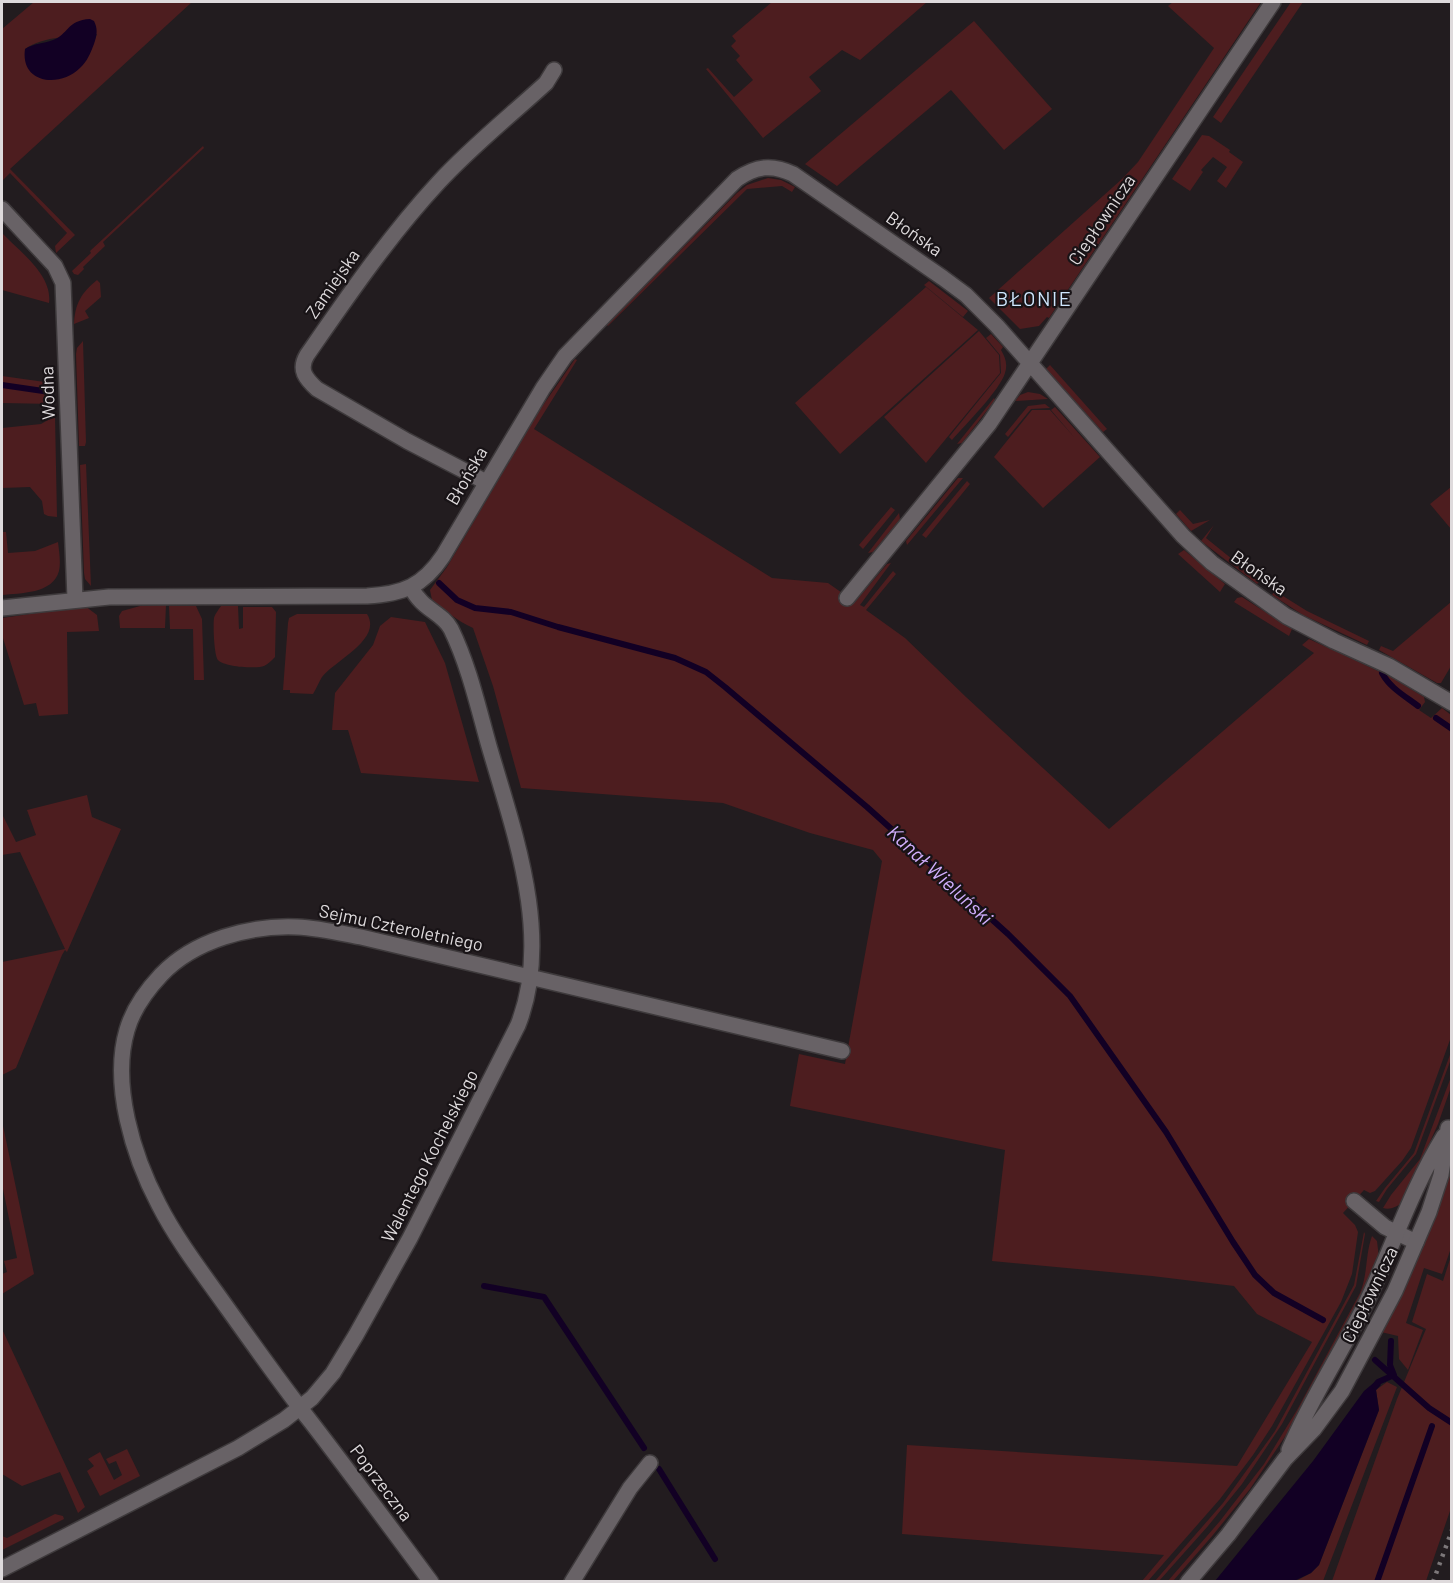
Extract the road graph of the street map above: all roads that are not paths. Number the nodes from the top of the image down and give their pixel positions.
1 (1273, 2) edge
2 (554, 70) dead end
3 (2, 209) edge
4 (1030, 363) junction
5 (486, 482) junction
6 (411, 587) junction
7 (847, 598) dead end
8 (75, 599) junction
9 (2, 608) edge
10 (1452, 703) edge
11 (531, 977) junction
12 (842, 1051) dead end
13 (1450, 1124) edge
14 (1354, 1201) dead end
15 (1397, 1233) junction
16 (1416, 1242) junction
17 (301, 1408) junction
18 (1285, 1459) junction
19 (650, 1463) dead end
20 (2, 1569) edge
21 (431, 1581) edge
22 (572, 1581) edge
23 (1188, 1581) edge

1 - 4 street, Ciepłownicza
2 - 5 street, Zamiejska
3 - 8 street, Wodna
4 - 5 street, Błońska
4 - 7 street, Ciepłownicza
4 - 10 street, Błońska
5 - 6 street, Błońska
6 - 8 street
6 - 11 street, Walentego Kochelskiego
8 - 9 street
11 - 12 street, Sejmu Czteroletniego
11 - 17 street, Walentego Kochelskiego
11 - 17 street, Sejmu Czteroletniego
13 - 15 street, Ciepłownicza
13 - 16 street, Ciepłownicza
14 - 15 street
15 - 16 street
15 - 18 street, Ciepłownicza
16 - 18 street, Ciepłownicza
17 - 20 street, Walentego Kochelskiego
17 - 21 street, Poprzeczna
18 - 23 street, Ciepłownicza
19 - 22 street

